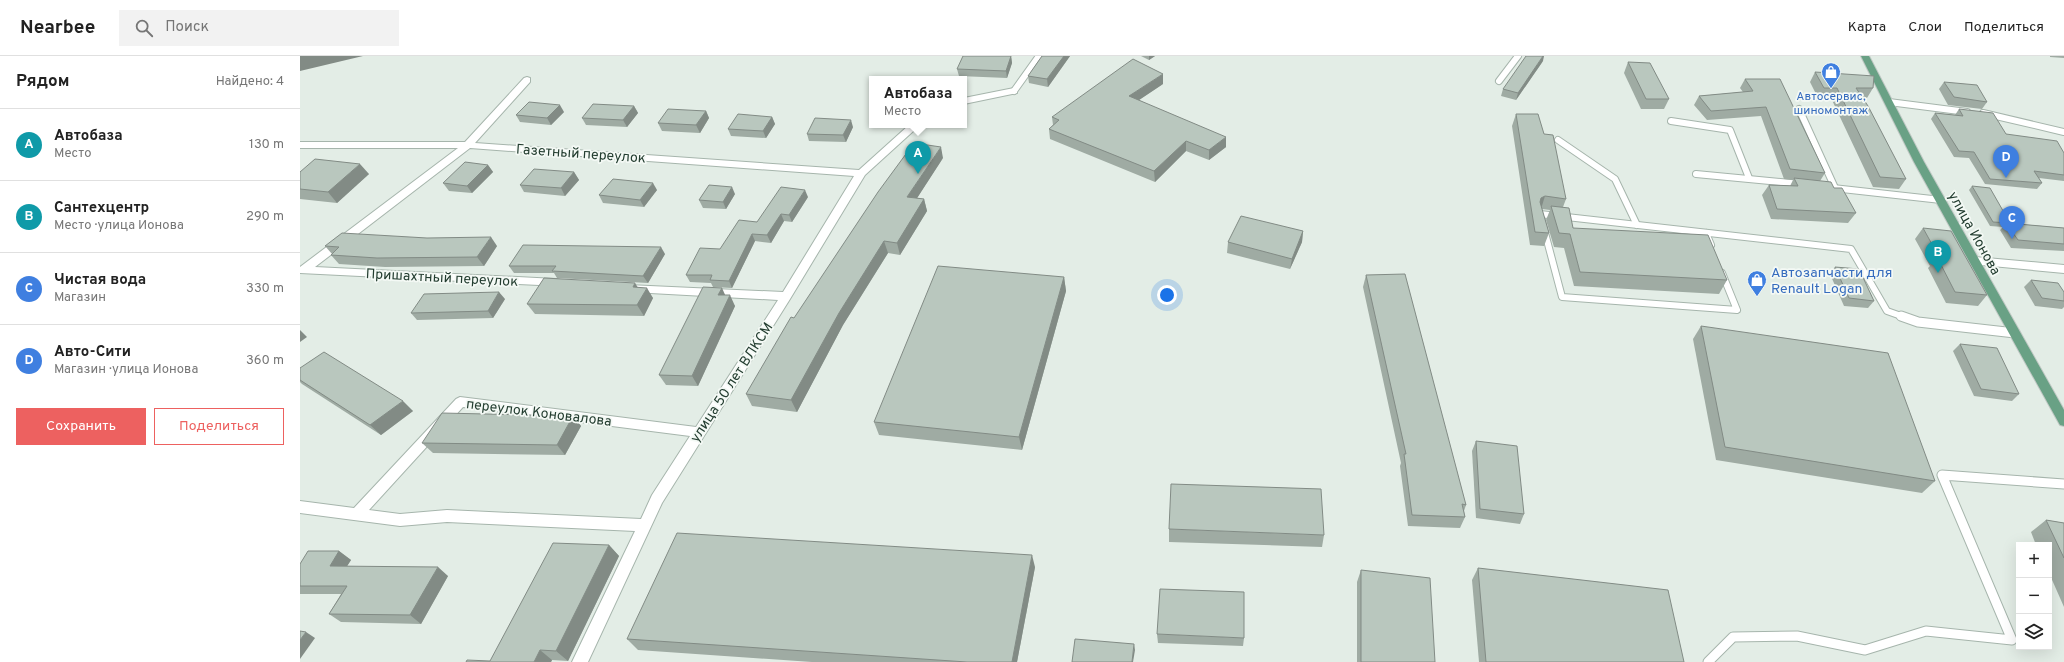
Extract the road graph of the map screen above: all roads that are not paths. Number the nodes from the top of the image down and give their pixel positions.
1 (1039, 56) edge
2 (1518, 56) edge
3 (1865, 56) edge
4 (527, 80) dead end
5 (1499, 81) dead end
6 (1014, 91) joint
7 (967, 100) edge
8 (1889, 102) junction
9 (1799, 109) dead end
10 (1671, 121) dead end
11 (912, 128) edge
12 (2064, 132) edge
13 (1558, 140) dead end
14 (300, 145) edge
15 (468, 145) junction
16 (861, 173) junction
17 (1696, 174) dead end
18 (1749, 178) junction
19 (1812, 185) edge
20 (1820, 186) edge
21 (1835, 188) junction
22 (1940, 200) junction
23 (1637, 225) junction
24 (1706, 233) junction
25 (1715, 254) edge
26 (1975, 261) junction
27 (1720, 268) edge
28 (2064, 269) edge
29 (565, 284) edge
30 (620, 287) edge
31 (786, 296) junction
32 (2015, 333) junction
33 (2064, 421) edge
34 (698, 432) junction
35 (2064, 484) edge
36 (300, 507) edge
37 (357, 514) junction
38 (644, 525) junction
39 (580, 662) edge
40 (1708, 662) edge

1 - 6 lane
2 - 5 lane
3 - 8 main road, улица Ионова
4 - 15 street
6 - 7 street
8 - 12 lane
8 - 22 main road, улица Ионова
9 - 21 lane
10 - 18 lane
11 - 16 street, улица 50 лет ВЛКСМ
13 - 23 lane
14 - 15 street, Газетный переулок
15 - 16 street, Газетный переулок
15 - 29 street, Пришахтный переулок
16 - 31 street, улица 50 лет ВЛКСМ
17 - 18 lane
18 - 19 lane
20 - 21 lane
21 - 22 lane
22 - 26 main road, улица Ионова
23 - 24 lane
23 - 27 lane
24 - 25 lane
24 - 32 lane
26 - 28 street
26 - 32 main road, улица Ионова
30 - 31 street
31 - 34 street, улица 50 лет ВЛКСМ
32 - 33 main road, улица Ионова
34 - 37 street, переулок Коновалова
34 - 38 street, улица 50 лет ВЛКСМ
35 - 40 lane
36 - 37 street
37 - 38 street
38 - 39 street, улица 50 лет ВЛКСМ

